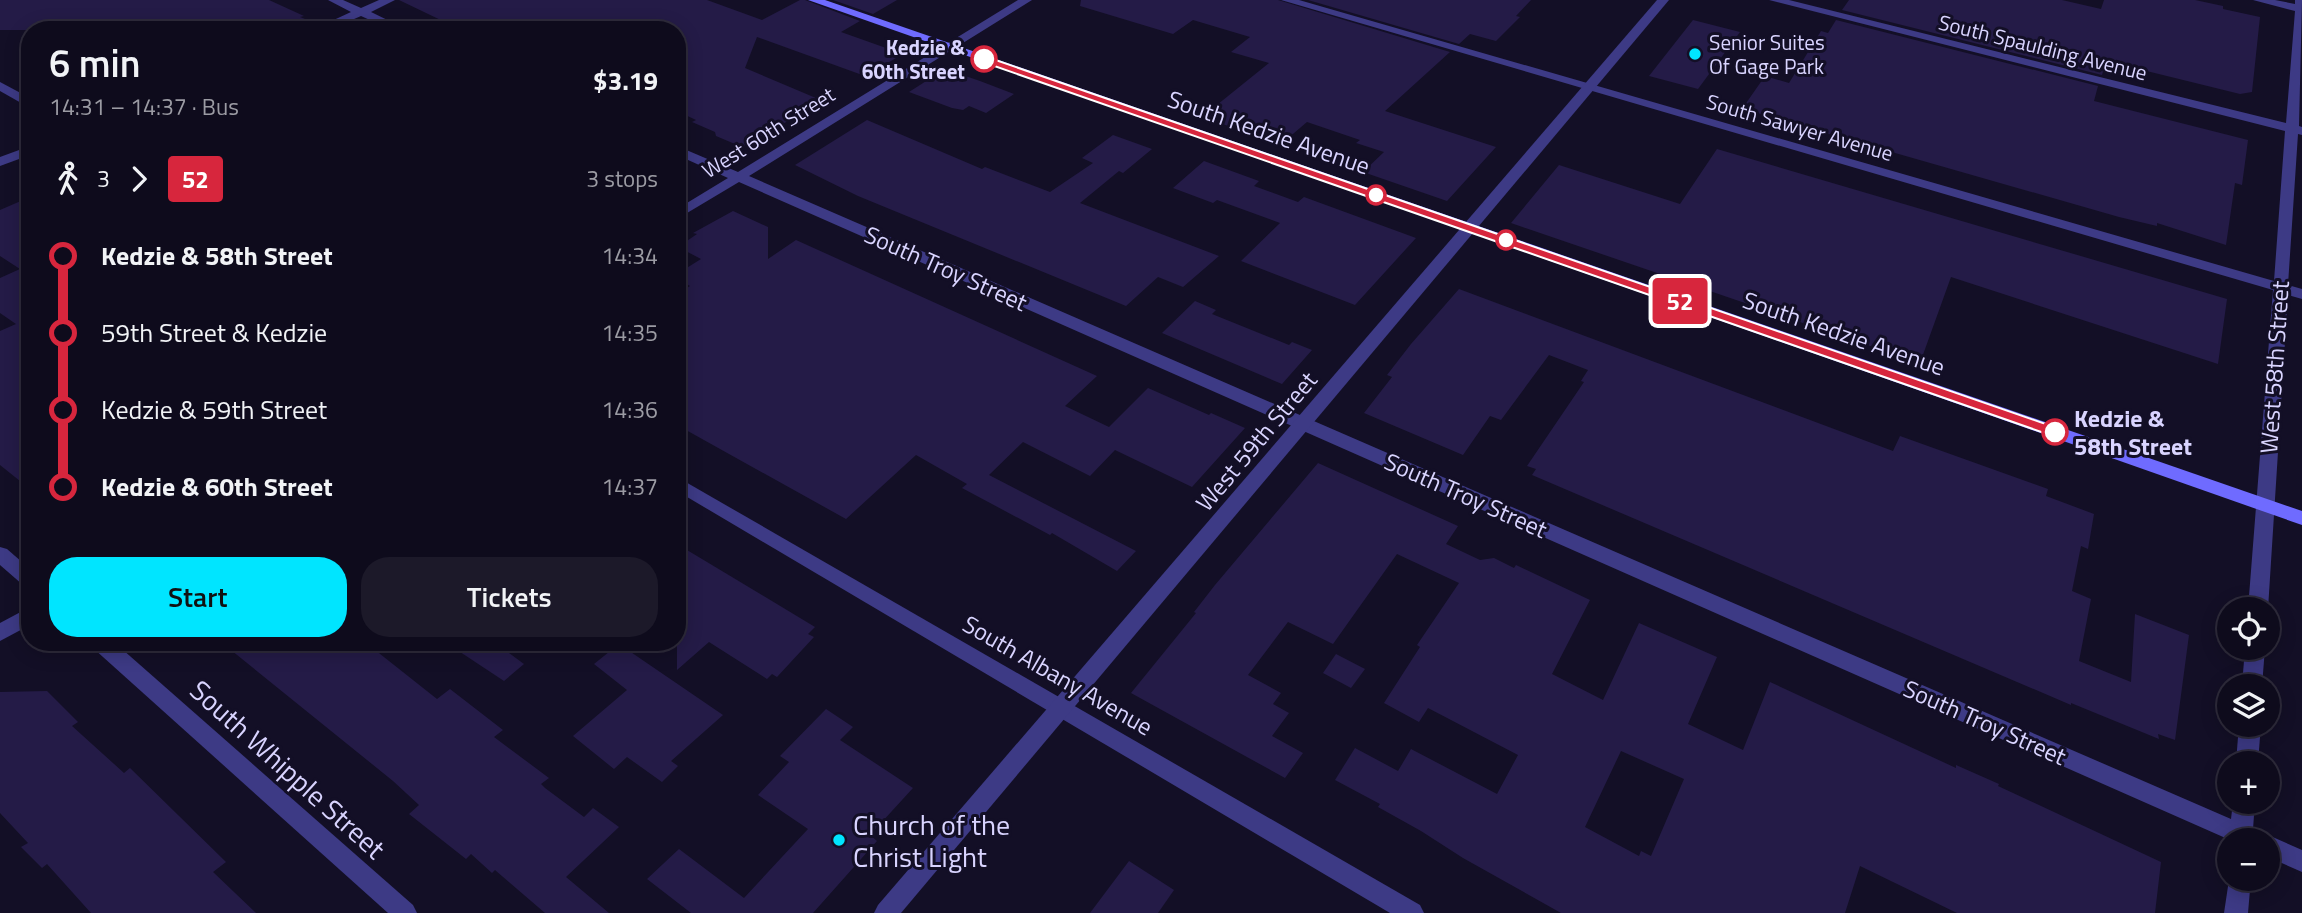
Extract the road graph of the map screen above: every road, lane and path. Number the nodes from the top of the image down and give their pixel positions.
1 (334, 0) edge
2 (389, 0) edge
3 (814, 0) edge
4 (1026, 0) edge
5 (1287, 0) edge
6 (1662, 0) edge
7 (1774, 0) edge
8 (2259, 0) edge
9 (2301, 6) edge
10 (361, 12) junction
11 (340, 21) edge
12 (382, 21) edge
13 (950, 47) junction
14 (0, 86) edge
15 (1588, 87) junction
16 (21, 99) edge
17 (2296, 129) edge
18 (21, 154) edge
19 (686, 154) edge
20 (0, 162) edge
21 (739, 177) junction
22 (686, 209) edge
23 (1469, 228) junction
24 (2279, 287) junction
25 (2302, 294) edge
26 (1303, 423) junction
27 (686, 488) edge
28 (2266, 505) junction
29 (2302, 518) edge
30 (0, 554) edge
31 (21, 572) edge
32 (2259, 597) edge
33 (21, 620) edge
34 (0, 633) edge
35 (110, 651) edge
36 (1061, 708) junction
37 (2223, 828) edge
38 (2280, 851) edge
39 (2302, 861) edge
40 (2238, 891) edge
41 (405, 913) edge
42 (887, 913) edge
43 (1412, 913) edge
44 (2236, 913) edge

1 - 10 street
2 - 10 street
3 - 13 main road, South Kedzie Avenue
4 - 13 street, West 60th Street
5 - 15 street, South Sawyer Avenue
6 - 15 street, West 59th Street
7 - 17 street, South Spaulding Avenue
8 - 9 street
9 - 17 street, West 58th Street
10 - 11 street
10 - 12 street
13 - 21 street, West 60th Street
13 - 23 main road, South Kedzie Avenue
14 - 16 street
15 - 23 street, West 59th Street
15 - 24 street, South Sawyer Avenue
17 - 24 street, West 58th Street
18 - 20 street
19 - 21 street, South Troy Street
21 - 22 street, West 60th Street
21 - 26 street, South Troy Street
23 - 26 street, West 59th Street
23 - 28 main road, South Kedzie Avenue
24 - 25 street, South Sawyer Avenue
24 - 28 street, West 58th Street
26 - 36 street, West 59th Street
26 - 37 street, South Troy Street
27 - 36 street, South Albany Avenue
28 - 29 main road, South Kedzie Avenue
28 - 32 street, West 58th Street
30 - 31 street
33 - 34 street
35 - 41 street, South Whipple Street
36 - 42 street, West 59th Street
36 - 43 street, South Albany Avenue
38 - 39 street
40 - 44 street

